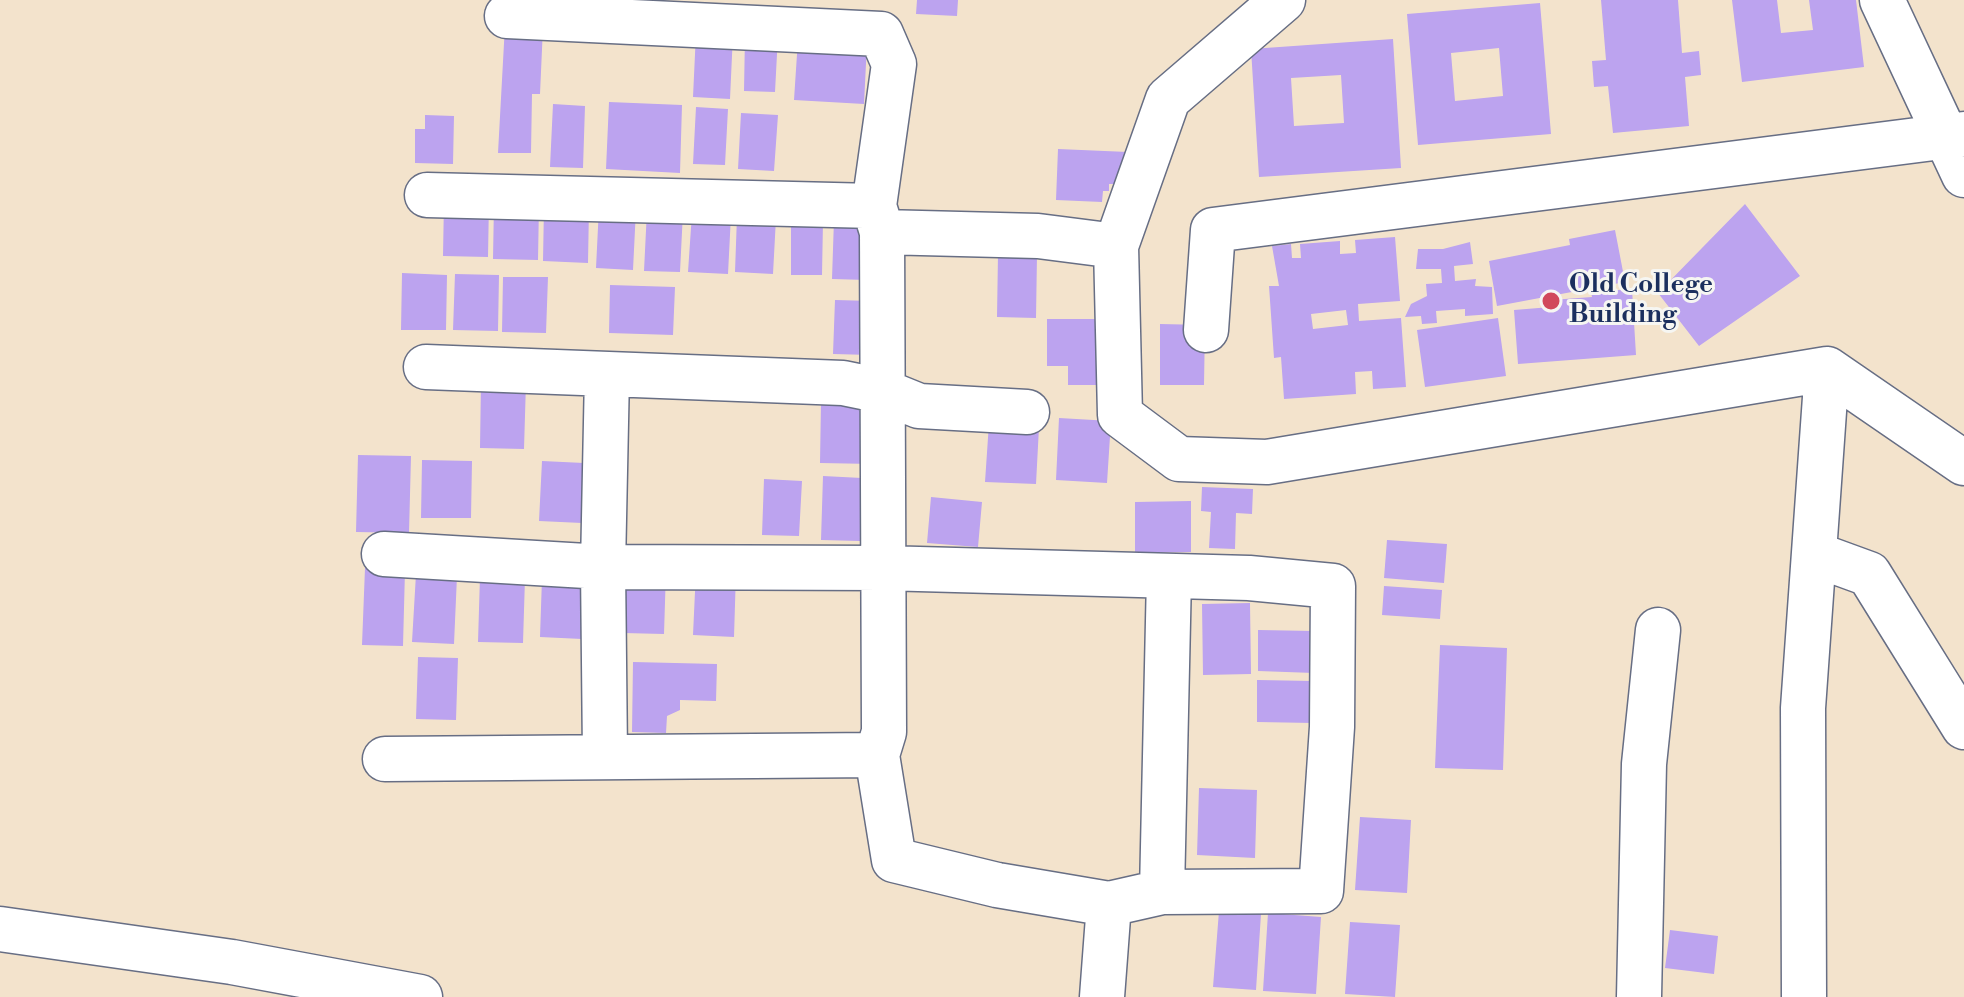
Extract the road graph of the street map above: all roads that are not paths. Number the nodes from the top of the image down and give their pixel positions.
1 (1283, 0) edge
2 (1882, 0) edge
3 (507, 16) dead end
4 (881, 17) edge
5 (1958, 149) edge
6 (427, 195) dead end
7 (878, 219) junction
8 (1116, 246) junction
9 (1206, 330) dead end
10 (426, 367) dead end
11 (1827, 369) junction
12 (607, 374) junction
13 (882, 391) junction
14 (1027, 412) dead end
15 (1964, 463) edge
16 (384, 554) dead end
17 (1817, 555) junction
18 (603, 567) junction
19 (882, 568) junction
20 (1169, 576) junction
21 (1658, 630) dead end
22 (1964, 727) edge
23 (877, 755) junction
24 (605, 756) junction
25 (385, 759) dead end
26 (1162, 892) junction
27 (1109, 904) junction
28 (0, 929) edge
29 (420, 997) edge
30 (1102, 997) edge
31 (1639, 997) edge
32 (1804, 997) edge

1 - 8 street
2 - 5 street
3 - 4 street
4 - 7 street
5 - 9 street
6 - 7 street
7 - 8 street
7 - 13 street
8 - 11 street
10 - 12 street
11 - 15 street
11 - 17 street
12 - 13 street
12 - 18 street
13 - 14 street
13 - 19 street
16 - 18 street
17 - 22 street
17 - 32 street
18 - 19 street
18 - 24 street
19 - 20 street
19 - 23 street
20 - 26 street
20 - 26 street
21 - 31 street
23 - 24 street
23 - 27 street
24 - 25 street
26 - 27 street
27 - 30 street
28 - 29 street

